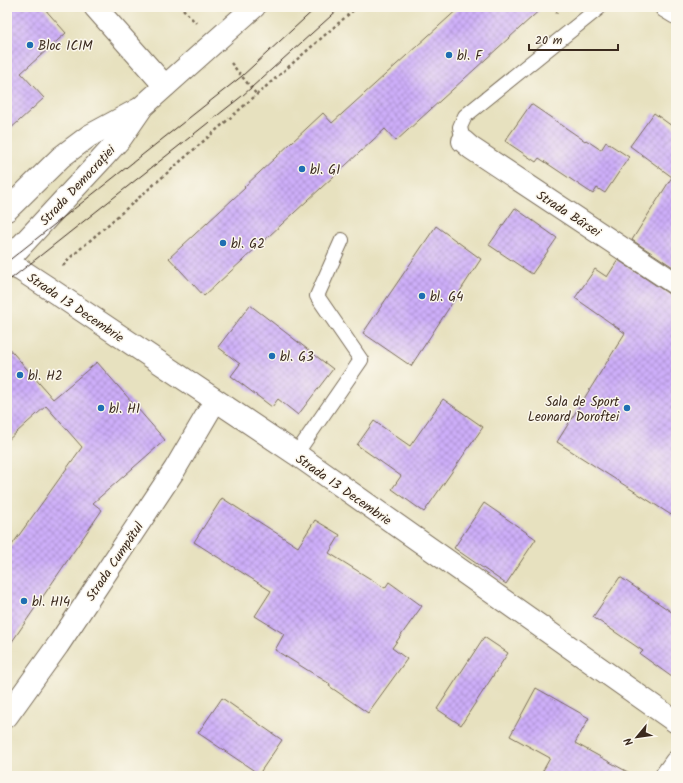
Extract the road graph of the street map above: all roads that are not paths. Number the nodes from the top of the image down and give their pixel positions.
1 (95, 7) edge
2 (254, 7) edge
3 (600, 7) edge
4 (666, 7) edge
5 (676, 13) edge
6 (165, 86) junction
7 (143, 106) junction
8 (463, 141) joint
9 (7, 210) edge
10 (342, 240) dead end
11 (7, 262) edge
12 (676, 284) edge
13 (215, 400) junction
14 (296, 454) junction
15 (7, 716) edge
16 (676, 722) edge
17 (676, 762) edge
18 (666, 776) edge

1 - 6 street
2 - 6 street, Strada Democrației
3 - 8 lane
4 - 5 street
6 - 7 street, Strada Democrației
7 - 9 street, Strada Democrației
7 - 11 street, Strada Democrației
8 - 12 street, Strada Bârsei
10 - 14 lane
11 - 13 street, Strada 13 Decembrie
13 - 14 street, Strada 13 Decembrie
13 - 15 street, Strada Cumpătul
14 - 16 street, Strada 13 Decembrie
17 - 18 street

